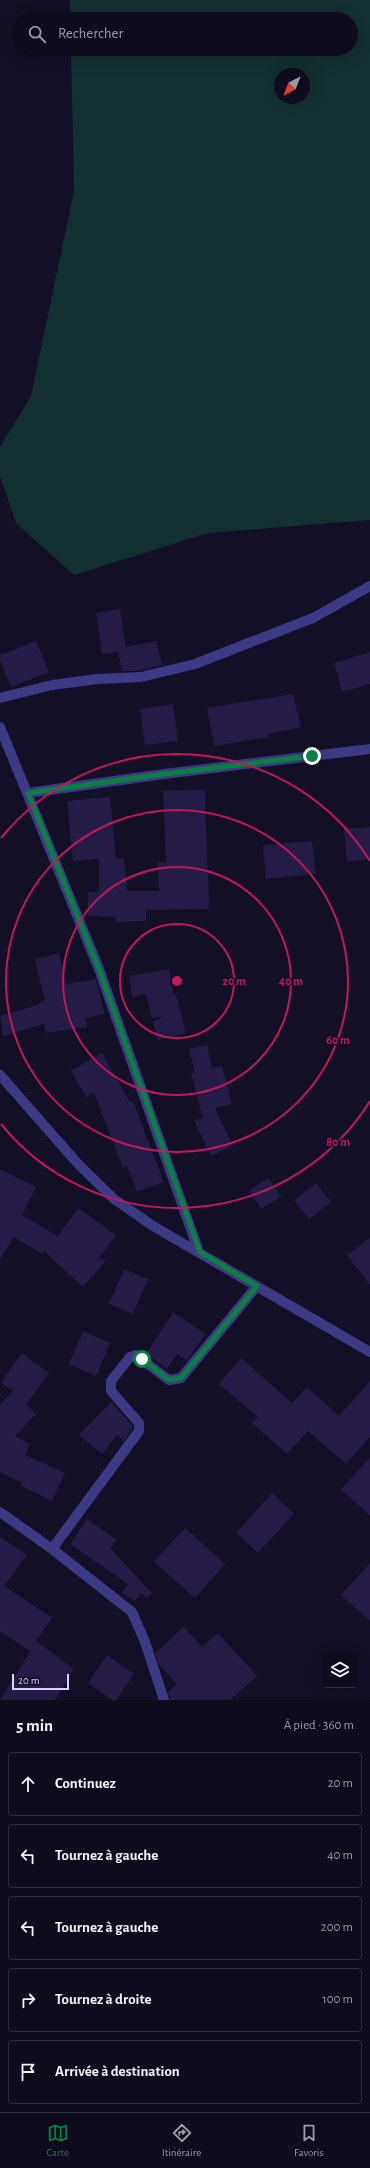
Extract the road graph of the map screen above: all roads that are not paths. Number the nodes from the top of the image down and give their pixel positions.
1 (370, 586) edge
2 (0, 698) edge
3 (0, 727) edge
4 (370, 750) edge
5 (28, 793) junction
6 (0, 1075) edge
7 (200, 1252) junction
8 (257, 1286) junction
9 (370, 1352) edge
10 (0, 1512) edge
11 (52, 1549) junction
12 (164, 1700) edge

1 - 2 street
3 - 5 street
4 - 5 street
5 - 7 street
6 - 7 street
7 - 8 street
8 - 9 street
8 - 11 street
10 - 11 street
11 - 12 street

